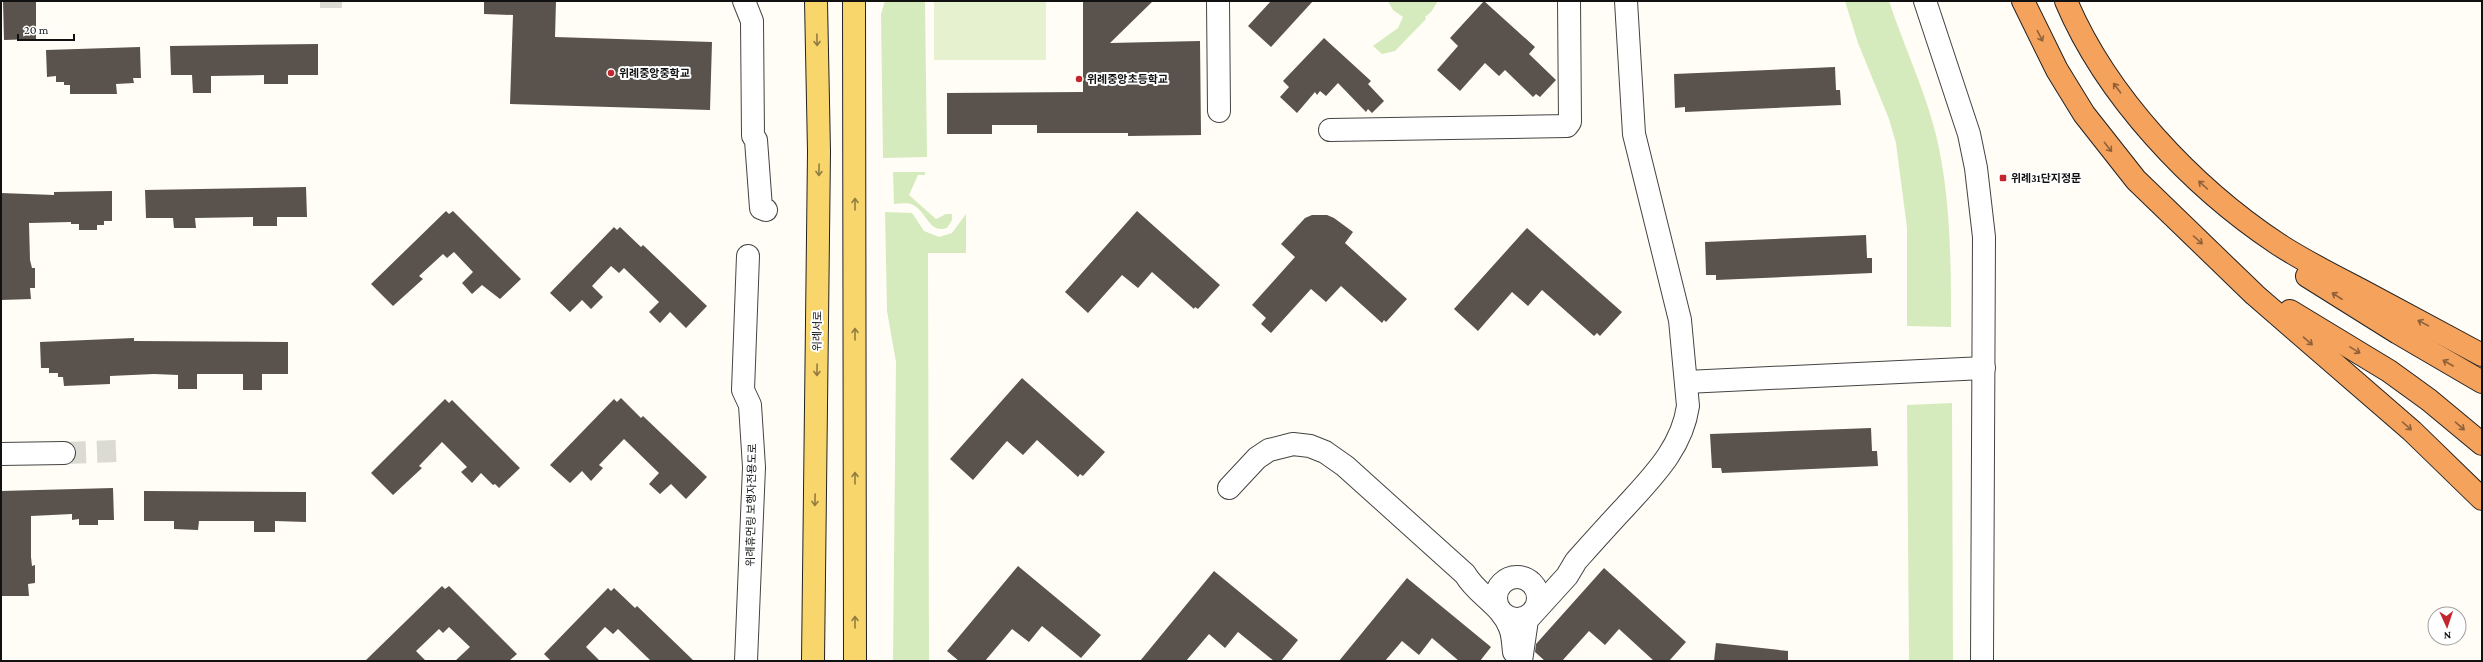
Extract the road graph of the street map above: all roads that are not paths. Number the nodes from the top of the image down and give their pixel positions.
1 (744, 1) edge
2 (816, 1) edge
3 (854, 1) edge
4 (1218, 1) edge
5 (1569, 1) edge
6 (1626, 1) edge
7 (1924, 1) edge
8 (2023, 1) edge
9 (2066, 1) edge
10 (1219, 111) dead end
11 (1330, 130) dead end
12 (766, 210) dead end
13 (2232, 210) junction
14 (748, 256) dead end
15 (2229, 267) junction
16 (2482, 355) edge
17 (1984, 368) junction
18 (1686, 382) junction
19 (2482, 382) edge
20 (2482, 444) edge
21 (64, 453) tunnel mouth
22 (1, 454) edge
23 (1229, 488) dead end
24 (2482, 499) edge
25 (1576, 561) junction
26 (1465, 574) junction
27 (1513, 577) junction
28 (1536, 608) junction
29 (1500, 610) junction
30 (746, 661) edge
31 (813, 661) edge
32 (855, 661) edge
33 (1516, 661) edge
34 (1521, 661) edge
35 (1982, 661) edge

1 - 12 street
2 -> 31 main road, 위례서로
32 -> 3 main road
4 - 10 street
5 - 11 street
6 - 18 street
7 - 17 street
8 -> 15 highway
13 -> 9 highway
16 -> 13 highway
19 -> 13 highway
14 - 30 street, 위례휴먼링 보행자전용도로
15 -> 20 highway
15 -> 24 highway
17 - 18 street
17 - 35 street
18 - 25 street
21 - 22 street
23 - 26 street
25 - 27 street
25 - 28 street
26 - 27 street
26 - 29 street
27 - 28 street
27 - 29 street
28 - 29 street
28 - 34 street
29 - 33 street

